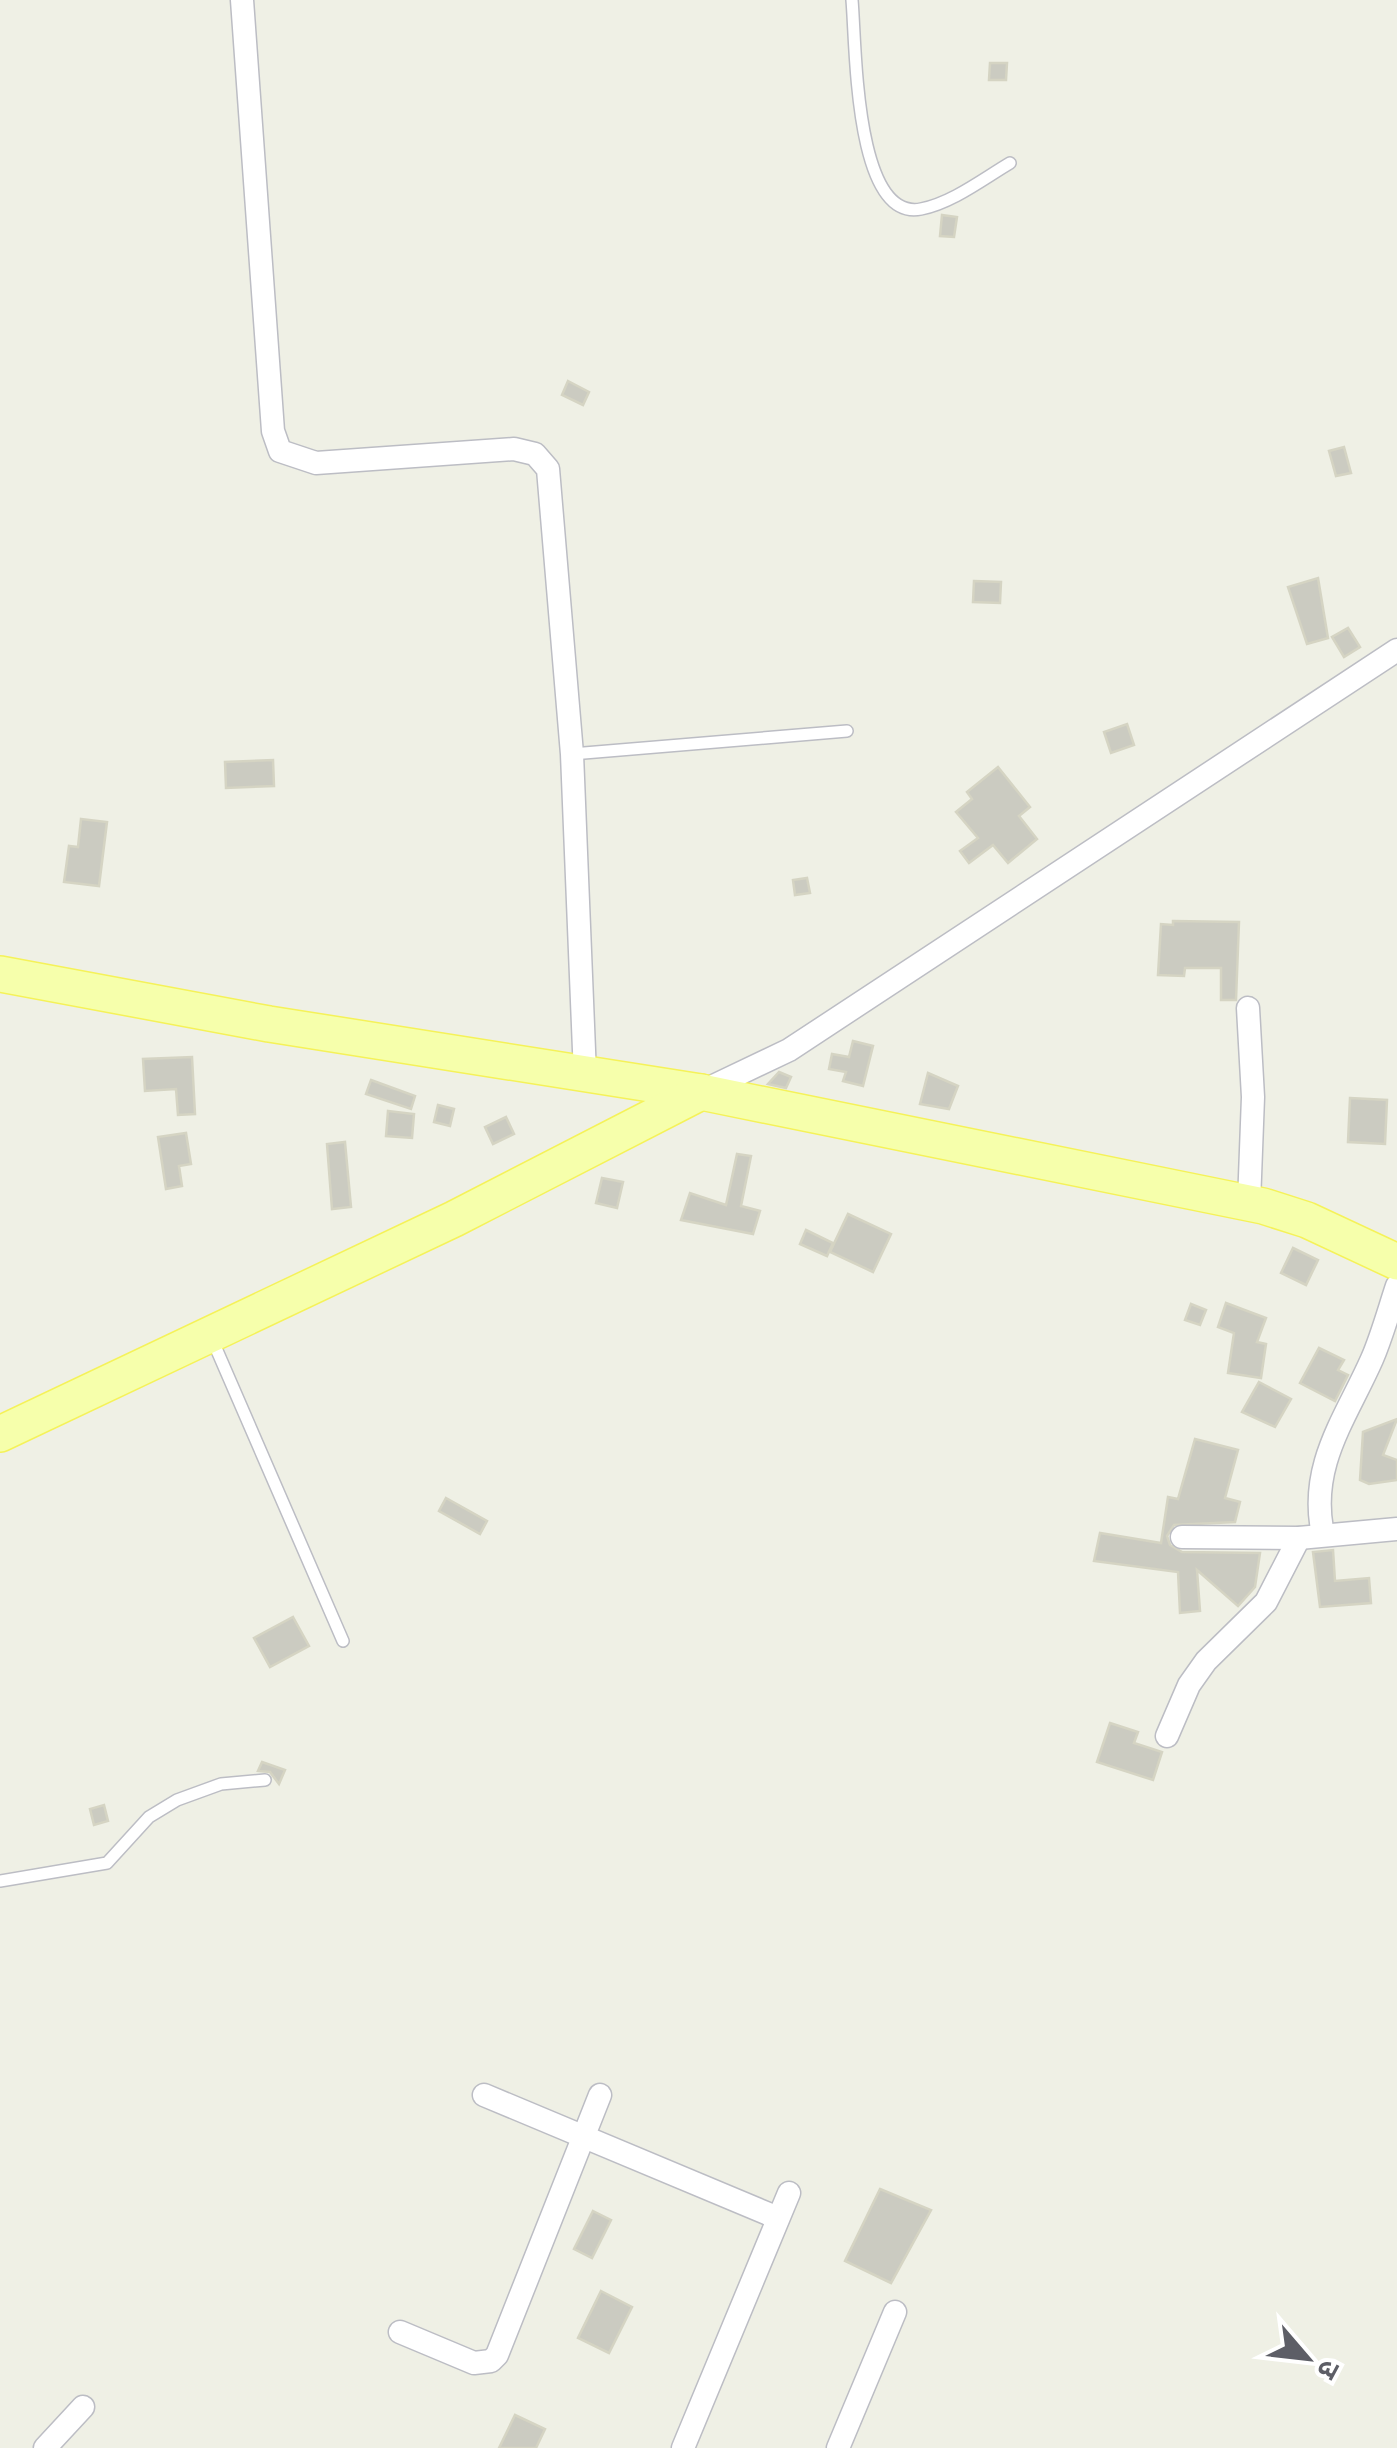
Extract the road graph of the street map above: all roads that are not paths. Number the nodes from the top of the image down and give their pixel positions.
1 (242, 0) edge
2 (852, 0) edge
3 (1010, 163) dead end
4 (1397, 650) edge
5 (847, 731) dead end
6 (572, 754) junction
7 (0, 974) edge
8 (1248, 1008) dead end
9 (585, 1074) junction
10 (701, 1092) junction
11 (1249, 1203) junction
12 (1397, 1262) edge
13 (1397, 1286) edge
14 (210, 1335) junction
15 (0, 1434) edge
16 (1397, 1530) edge
17 (1311, 1536) junction
18 (1182, 1537) dead end
19 (343, 1641) dead end
20 (1167, 1736) dead end
21 (266, 1780) dead end
22 (0, 1882) edge
23 (484, 2095) dead end
24 (600, 2095) dead end
25 (583, 2137) junction
26 (789, 2193) dead end
27 (778, 2218) junction
28 (895, 2312) dead end
29 (400, 2332) dead end
30 (83, 2408) dead end
31 (45, 2448) edge
32 (682, 2448) edge
33 (838, 2448) edge

1 - 6 street
2 - 3 lane
4 - 10 street
5 - 6 lane
6 - 9 street
7 - 9 main road
8 - 11 street
9 - 10 main road
10 - 11 main road
10 - 14 main road
11 - 12 main road
13 - 17 street
14 - 15 main road
14 - 19 lane
16 - 17 street
17 - 18 street
17 - 20 street
21 - 22 lane
23 - 25 street
24 - 25 street
25 - 27 street
25 - 29 street
26 - 27 street
27 - 32 street
28 - 33 street
30 - 31 street

